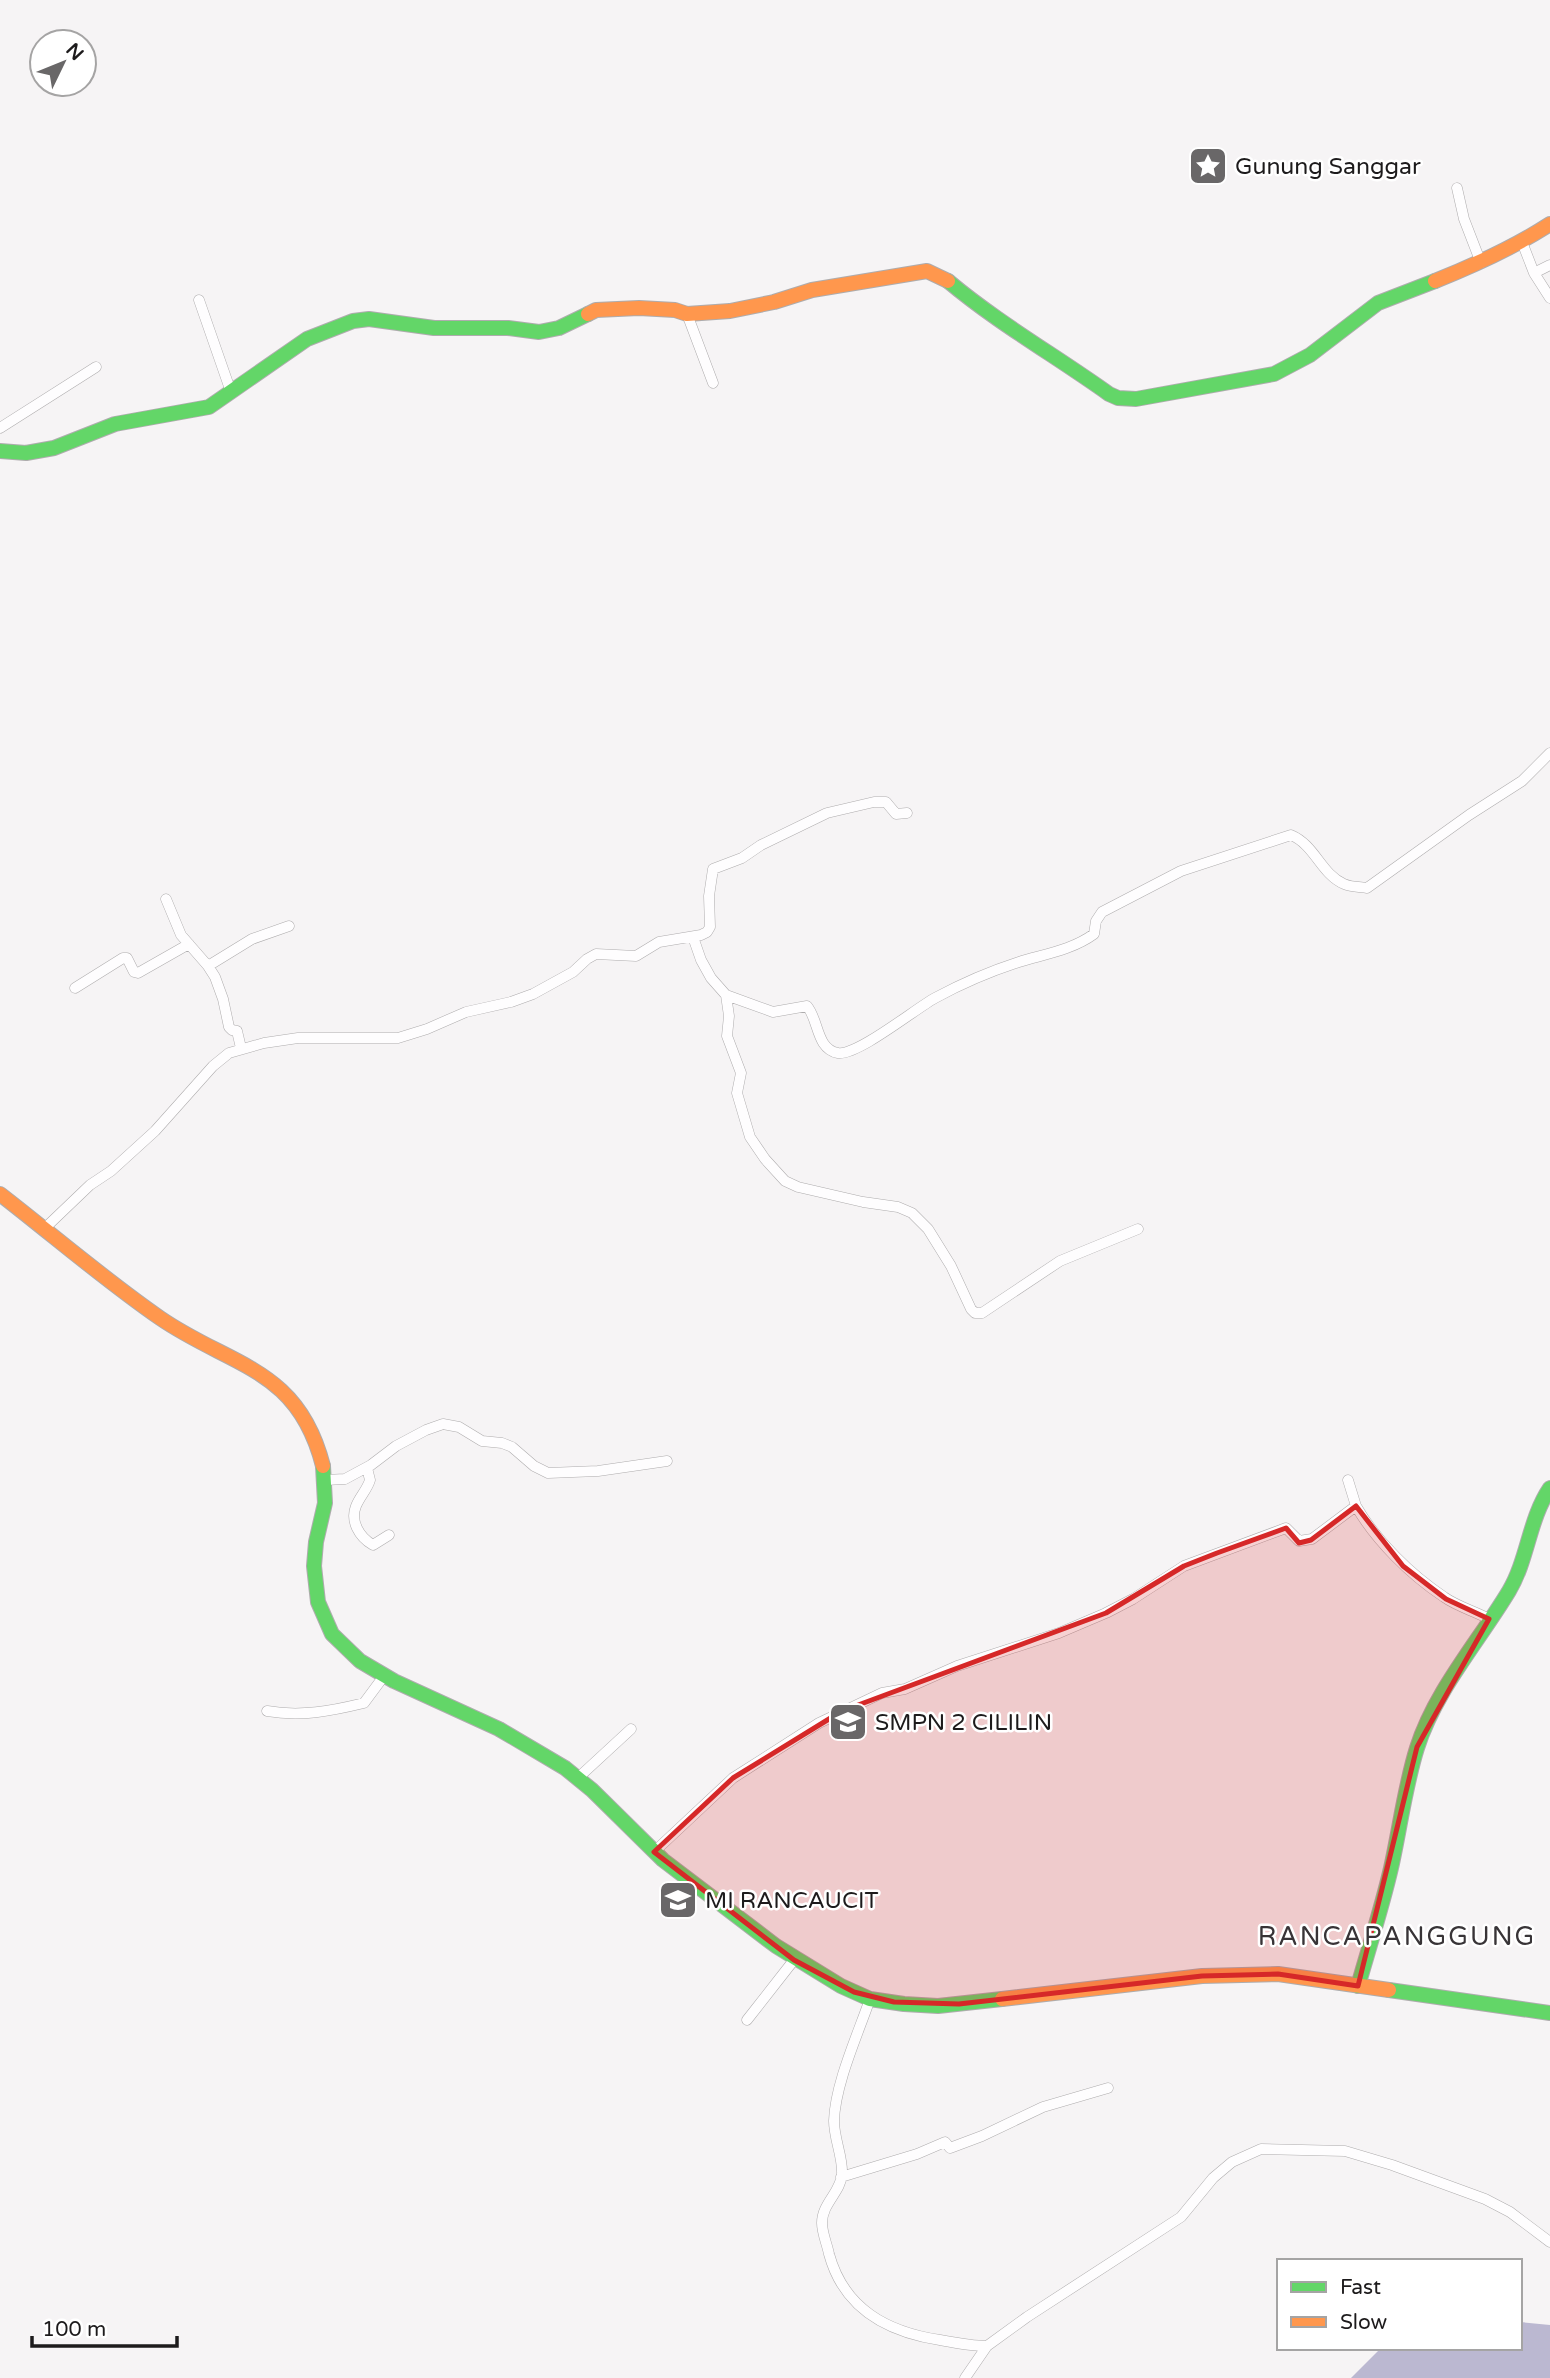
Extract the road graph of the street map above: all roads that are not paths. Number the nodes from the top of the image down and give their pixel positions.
1 (1457, 188) dead end
2 (1550, 224) edge
3 (1522, 242) junction
4 (1482, 263) junction
5 (1550, 265) edge
6 (1534, 274) junction
7 (1550, 298) edge
8 (200, 300) dead end
9 (687, 314) junction
10 (96, 367) dead end
11 (713, 383) dead end
12 (231, 392) junction
13 (0, 428) edge
14 (0, 451) edge
15 (1550, 753) edge
16 (907, 813) dead end
17 (166, 900) dead end
18 (289, 926) dead end
19 (693, 937) junction
20 (189, 944) junction
21 (208, 966) junction
22 (75, 988) dead end
23 (726, 995) junction
24 (242, 1048) junction
25 (0, 1194) edge
26 (44, 1228) junction
27 (1138, 1229) dead end
28 (667, 1461) dead end
29 (367, 1468) junction
30 (325, 1480) junction
31 (1348, 1480) dead end
32 (1550, 1488) edge
33 (1356, 1506) junction
34 (389, 1535) dead end
35 (1489, 1619) junction
36 (384, 1676) junction
37 (267, 1711) dead end
38 (631, 1729) dead end
39 (579, 1777) junction
40 (654, 1852) junction
41 (794, 1960) junction
42 (1358, 1986) junction
43 (870, 1998) junction
44 (1550, 2013) edge
45 (747, 2020) dead end
46 (1108, 2088) dead end
47 (842, 2178) junction
48 (1550, 2242) edge
49 (987, 2346) junction
50 (965, 2378) edge

1 - 4 street
2 - 3 main road
3 - 4 main road
3 - 6 street
4 - 9 main road
5 - 6 street
6 - 7 street
8 - 12 street
9 - 11 street
9 - 12 main road
10 - 13 street
12 - 14 main road
15 - 23 street
16 - 19 street
17 - 20 street
18 - 21 street
19 - 23 street
19 - 24 street
20 - 21 street
20 - 22 street
21 - 24 street
23 - 27 street
24 - 26 street
25 - 26 main road
26 - 30 main road
28 - 29 street
29 - 30 street
29 - 34 street
30 - 36 main road
31 - 33 street
32 - 35 main road
33 - 35 street
33 - 40 street
35 - 42 main road
36 - 37 street
36 - 39 main road
38 - 39 street
39 - 40 main road
40 - 41 main road
41 - 43 main road
41 - 45 street
42 - 43 main road
42 - 44 main road
43 - 47 street
46 - 47 street
47 - 49 street
48 - 49 street
49 - 50 street

